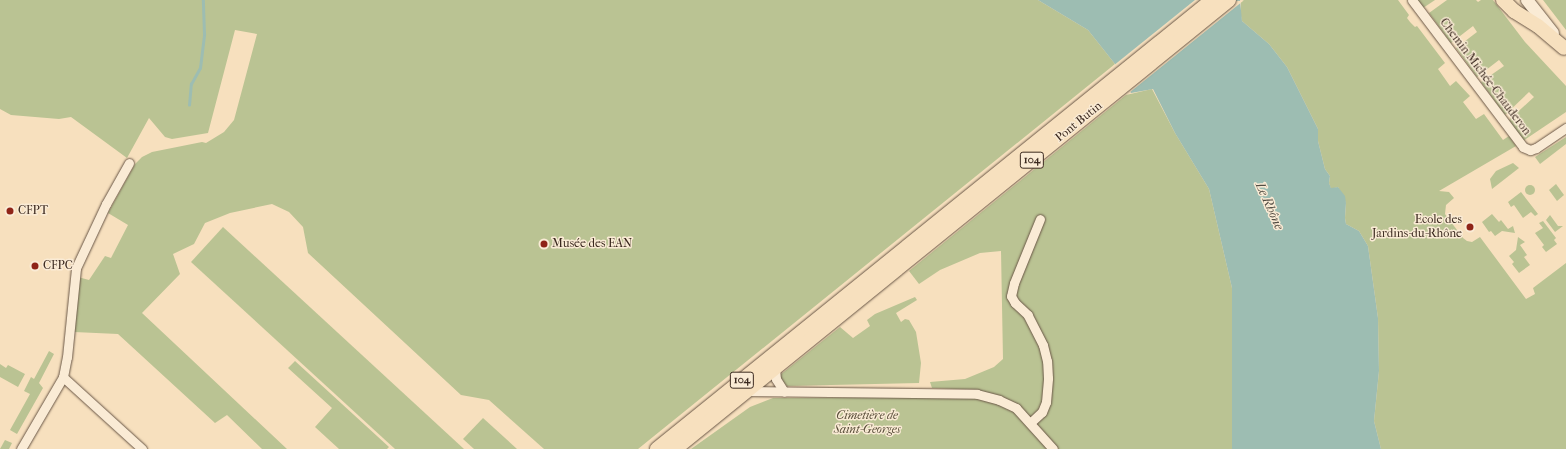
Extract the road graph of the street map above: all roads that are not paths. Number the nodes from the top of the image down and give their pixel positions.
1 (1212, 0) edge
2 (1229, 0) edge
3 (1412, 0) edge
4 (1503, 0) edge
5 (1527, 0) edge
6 (1565, 49) edge
7 (1566, 128) edge
8 (129, 163) dead end
9 (1040, 219) dead end
10 (831, 315) junction
11 (776, 368) junction
12 (63, 376) junction
13 (746, 391) junction
14 (784, 392) junction
15 (1030, 423) junction
16 (21, 449) edge
17 (142, 449) edge
18 (657, 449) edge
19 (675, 449) edge
20 (1053, 449) edge

1 - 10 main road, Pont Butin / 104
2 - 10 main road, Pont Butin / 104
3 - 7 street, Chemin Michée-Chauderon
4 - 6 main road
5 - 6 main road
8 - 12 street
9 - 15 street
10 - 11 main road, 104
10 - 18 main road, 104
11 - 13 main road, 104
11 - 14 street
12 - 16 street
12 - 17 street
13 - 14 street
13 - 19 main road, 104
14 - 15 street
15 - 20 street

